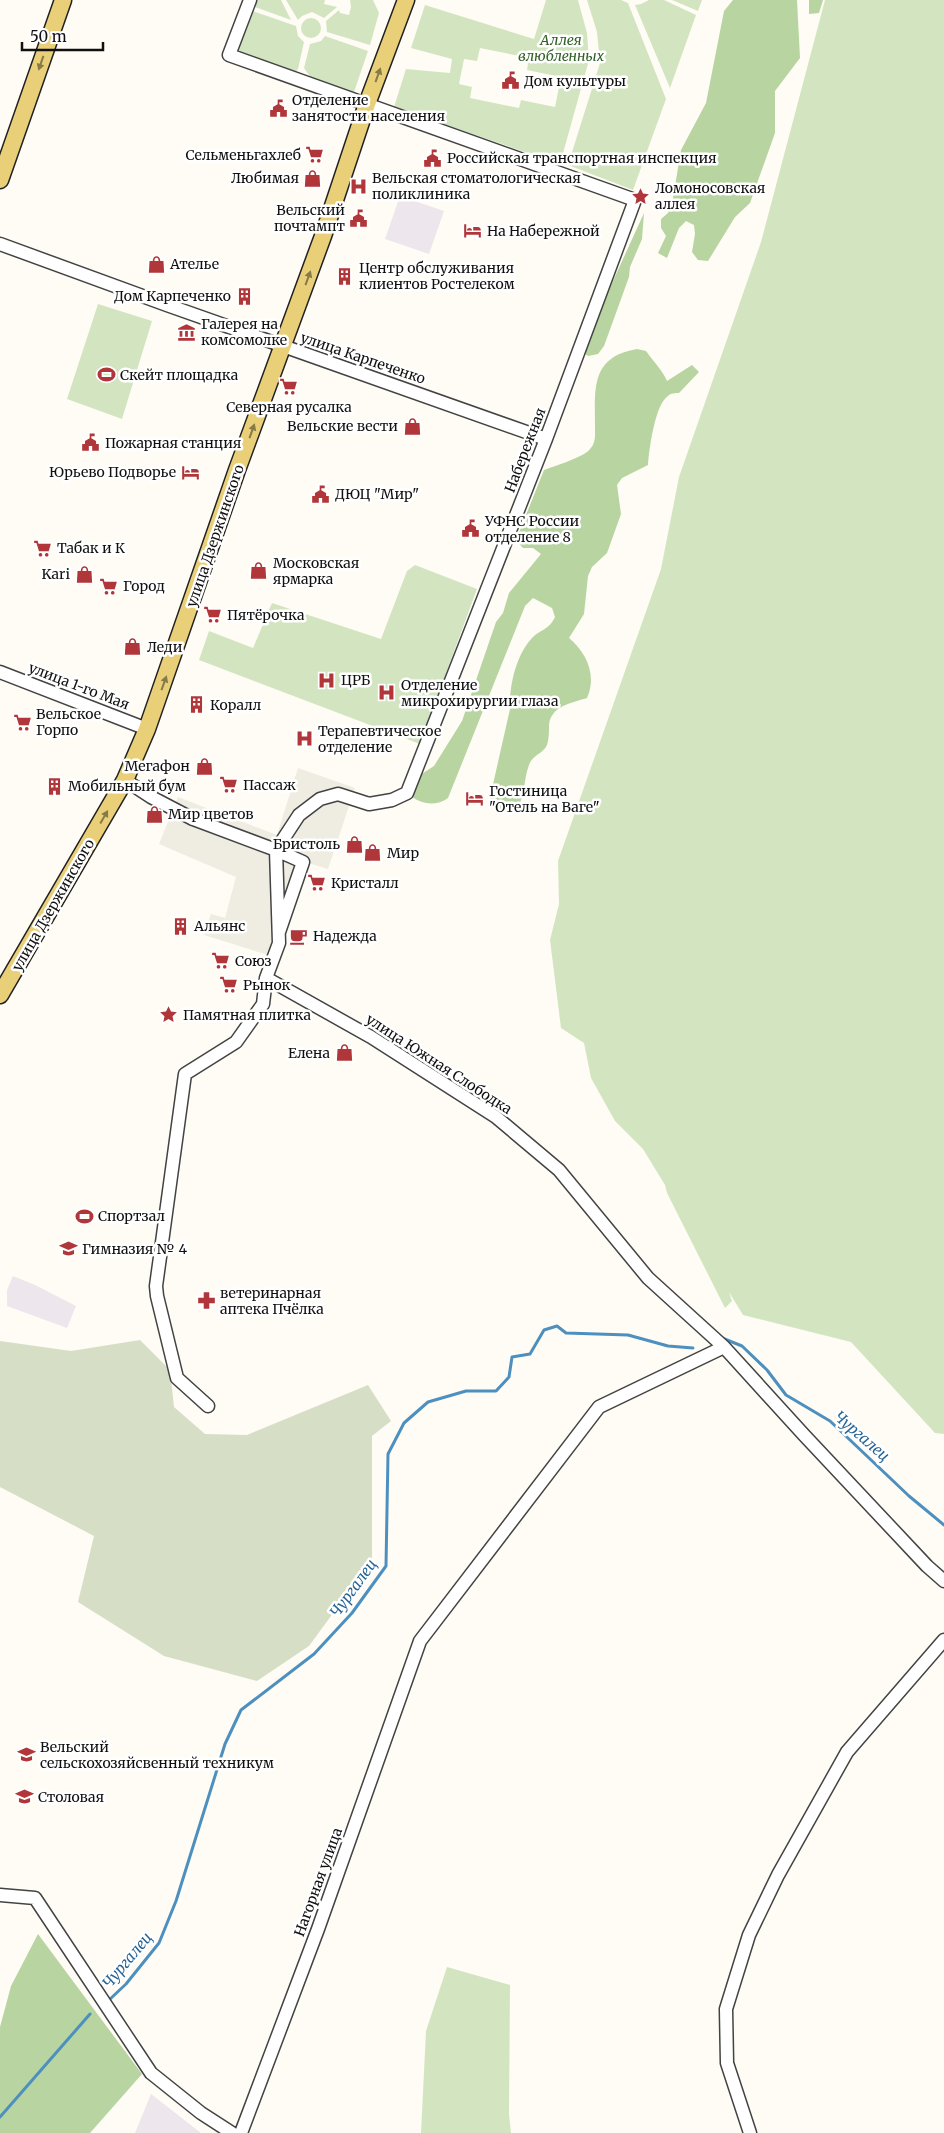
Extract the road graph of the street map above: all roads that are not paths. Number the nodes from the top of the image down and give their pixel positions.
1 (63, 0) edge
2 (250, 0) edge
3 (406, 0) edge
4 (367, 104) junction
5 (0, 180) edge
6 (0, 244) edge
7 (283, 346) junction
8 (546, 438) junction
9 (0, 672) edge
10 (147, 729) junction
11 (125, 780) junction
12 (276, 850) junction
13 (279, 932) junction
14 (266, 978) junction
15 (0, 995) edge
16 (724, 1347) junction
17 (208, 1406) dead end
18 (944, 1581) edge
19 (944, 1640) edge
20 (0, 1895) edge
21 (232, 2133) edge
22 (242, 2133) edge
23 (750, 2133) edge

1 -> 5 main road
2 - 4 street
4 -> 3 main road, улица Дзержинского
7 -> 4 main road, улица Дзержинского
4 - 8 street, Набережная
6 - 7 street, улица Карпеченко
7 - 8 street, улица Карпеченко
10 -> 7 main road, улица Дзержинского
8 - 12 street, Набережная
9 - 10 street, улица 1-го Мая
10 - 11 main road, улица Дзержинского
11 - 12 street
15 -> 11 main road, улица Дзержинского
12 - 13 street
12 - 13 street
13 - 14 street
14 - 16 street, улица Южная Слободка
14 - 17 street
16 - 18 street, улица Южная Слободка
16 - 22 street, Нагорная улица
19 - 23 street
20 - 21 street

